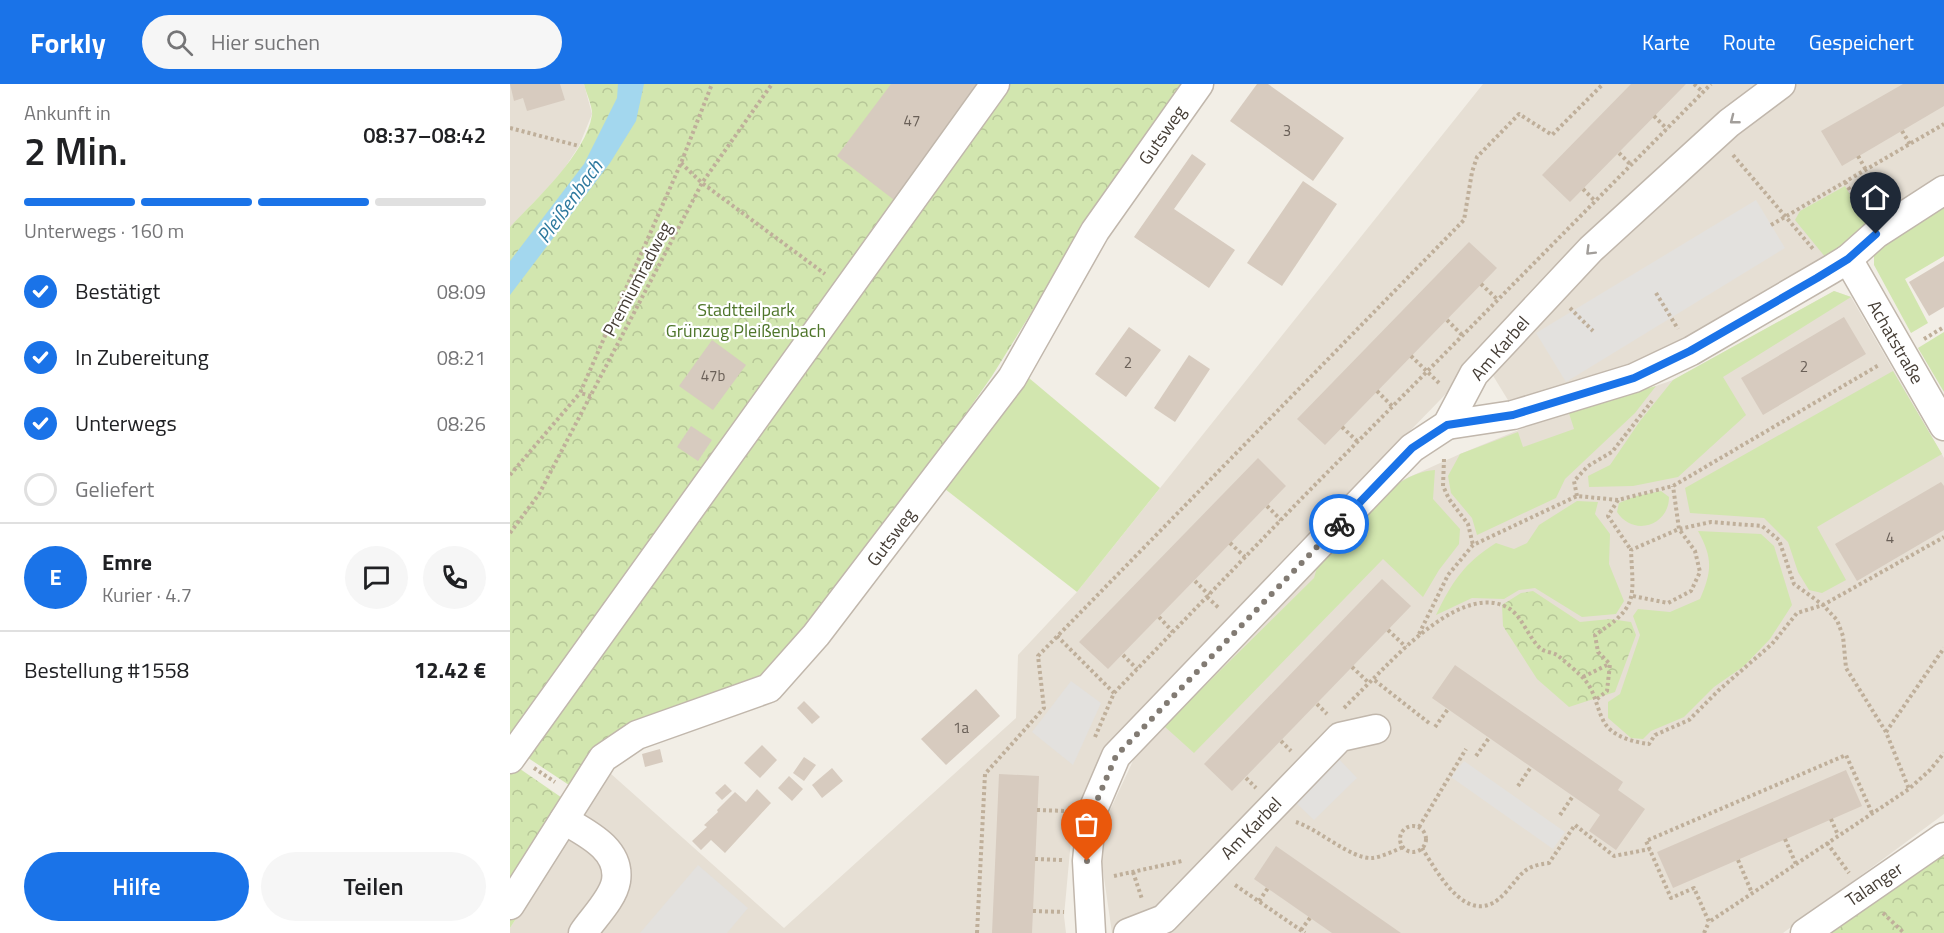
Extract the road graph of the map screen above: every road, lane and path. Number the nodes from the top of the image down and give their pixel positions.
1 (712, 84) edge
2 (772, 84) edge
3 (995, 84) edge
4 (1198, 84) edge
5 (1603, 84) edge
6 (1694, 84) edge
7 (1711, 84) edge
8 (1781, 84) edge
9 (1703, 92) junction
10 (1654, 116) dead end
11 (1944, 124) edge
12 (510, 128) edge
13 (1667, 129) junction
14 (1902, 131) dead end
15 (1715, 136) junction
16 (1910, 144) junction
17 (579, 146) dead end
18 (1619, 153) dead end
19 (1858, 156) dead end
20 (681, 163) junction
21 (1632, 165) junction
22 (1866, 170) junction
23 (1845, 182) junction
24 (702, 183) junction
25 (1583, 189) dead end
26 (1944, 189) edge
27 (1595, 201) junction
28 (1787, 216) junction
29 (1771, 225) dead end
30 (1876, 234) junction
31 (1839, 264) junction
32 (1481, 284) dead end
33 (847, 291) junction
34 (1656, 293) dead end
35 (1498, 300) junction
36 (1447, 320) dead end
37 (1944, 327) edge
38 (1463, 336) junction
39 (1690, 351) junction
40 (1901, 352) junction
41 (1411, 356) dead end
42 (1427, 372) junction
43 (1377, 392) dead end
44 (580, 393) junction
45 (591, 396) junction
46 (1655, 396) dead end
47 (1393, 406) junction
48 (1453, 414) junction
49 (1944, 426) edge
50 (1342, 427) dead end
51 (1358, 442) junction
52 (510, 475) edge
53 (1673, 486) junction
54 (1577, 496) junction
55 (1618, 500) junction
56 (1267, 506) dead end
57 (1281, 520) junction
58 (1679, 529) junction
59 (510, 533) edge
60 (1944, 537) edge
61 (1230, 543) dead end
62 (1473, 545) junction
63 (1631, 550) junction
64 (1245, 557) junction
65 (1195, 581) dead end
66 (1209, 595) junction
67 (1633, 596) junction
68 (1823, 605) junction
69 (1159, 617) dead end
70 (1388, 630) dead end
71 (1173, 632) junction
72 (1418, 635) junction
73 (1057, 636) junction
74 (1406, 647) junction
75 (1944, 648) edge
76 (1123, 655) dead end
77 (1610, 664) junction
78 (1352, 667) dead end
79 (1137, 669) junction
80 (1583, 677) junction
81 (1369, 682) dead end
82 (1114, 693) junction
83 (1597, 699) junction
84 (1317, 704) dead end
85 (1448, 709) dead end
86 (1332, 719) dead end
87 (1429, 723) dead end
88 (1435, 728) dead end
89 (1376, 729) dead end
90 (1886, 732) junction
91 (1094, 738) dead end
92 (1489, 738) dead end
93 (1466, 749) dead end
94 (1944, 753) edge
95 (512, 756) edge
96 (1476, 756) dead end
97 (1531, 767) dead end
98 (1518, 786) dead end
99 (1908, 789) junction
100 (1573, 796) dead end
101 (571, 810) junction
102 (1872, 813) junction
103 (1560, 815) dead end
104 (1831, 819) dead end
105 (1287, 824) dead end
106 (1419, 827) junction
107 (1838, 836) junction
108 (1944, 837) edge
109 (1785, 839) dead end
110 (1827, 843) junction
111 (1403, 847) junction
112 (1422, 848) junction
113 (1650, 849) junction
114 (1220, 860) junction
115 (1738, 860) dead end
116 (1796, 864) junction
117 (1691, 880) dead end
118 (1087, 882) junction
119 (1268, 888) dead end
120 (1694, 888) junction
121 (1862, 892) junction
122 (1752, 893) junction
123 (1258, 901) junction
124 (510, 904) edge
125 (1310, 918) dead end
126 (1709, 922) junction
127 (1303, 932) edge
128 (584, 933) edge
129 (976, 933) edge
130 (1091, 933) edge
131 (1128, 933) edge
132 (1704, 933) edge
133 (1805, 933) edge

1 - 20 path
2 - 24 path, Premiumradweg
3 - 33 street
4 - 101 street, Gutsweg
5 - 73 path
6 - 9 path
7 - 9 path
8 -> 15 street, Am Karbel
9 - 13 path
10 - 13 path
11 - 16 path
12 - 17 path
13 - 21 path
14 - 16 path
15 - 28 path
15 -> 48 street, Am Karbel
16 - 22 path
18 - 21 path
19 - 22 path
20 - 24 path
20 - 44 path
21 - 27 path
22 - 23 path
23 - 28 path
23 - 30 path
24 - 33 path
24 - 45 path, Premiumradweg
25 - 27 path
26 - 30 street
27 - 35 path
28 - 29 path
28 - 31 path
30 - 31 street
31 - 39 street
31 - 40 street, Achatstraße
32 - 35 path
33 - 95 street
34 - 39 path
35 - 38 path
36 - 38 path
37 - 40 path
38 - 42 path
39 - 48 street
40 - 49 street, Achatstraße
40 - 53 path
41 - 42 path
42 - 47 path
42 - 48 path
43 - 47 path
44 - 45 path
44 - 52 path
45 - 59 path, Premiumradweg
46 - 54 path
47 - 51 path
48 - 62 path
48 - 118 street, Am Karbel
50 - 51 path
51 - 57 path
53 - 55 path
53 - 58 path
54 - 55 path
54 - 62 path
55 - 63 path
56 - 57 path
57 - 64 path
58 - 63 path
58 - 67 path
58 - 68 path
60 - 68 path
61 - 64 path
62 - 72 path
63 - 67 path
64 - 66 path
65 - 66 path
66 - 71 path
67 - 77 path
68 - 83 path
68 - 90 path
69 - 71 path
70 - 74 path
71 - 79 path
72 - 74 path
72 - 80 path
73 - 82 path
73 - 129 path
74 - 87 path
75 - 90 path
76 - 79 path
77 - 80 path
77 - 83 path
78 - 81 path
79 - 82 path
80 - 83 path
82 - 91 path
84 - 86 path
85 - 88 path
89 - 114 street, Am Karbel
90 - 99 path
92 - 96 path
93 - 106 path
94 - 99 path
95 - 101 path
97 - 98 path
99 - 102 path
100 - 103 path
101 - 124 street, Gutsweg
101 - 128 street
102 - 107 path
102 - 113 path
104 - 107 path
105 - 111 path
106 - 111 path
106 - 112 path
107 - 110 path
108 - 121 street, Talanger
109 - 116 path
110 - 116 path
110 - 121 path
111 - 112 path
112 - 113 path
113 - 120 path
114 - 118 path
114 - 123 path
114 - 131 street, Am Karbel
115 - 122 path
116 - 122 path
117 - 120 path
118 - 130 street, Am Karbel
119 - 123 path
120 - 126 path
121 - 133 street, Talanger
122 - 126 path
123 - 127 path
125 - 127 path
126 - 132 path

